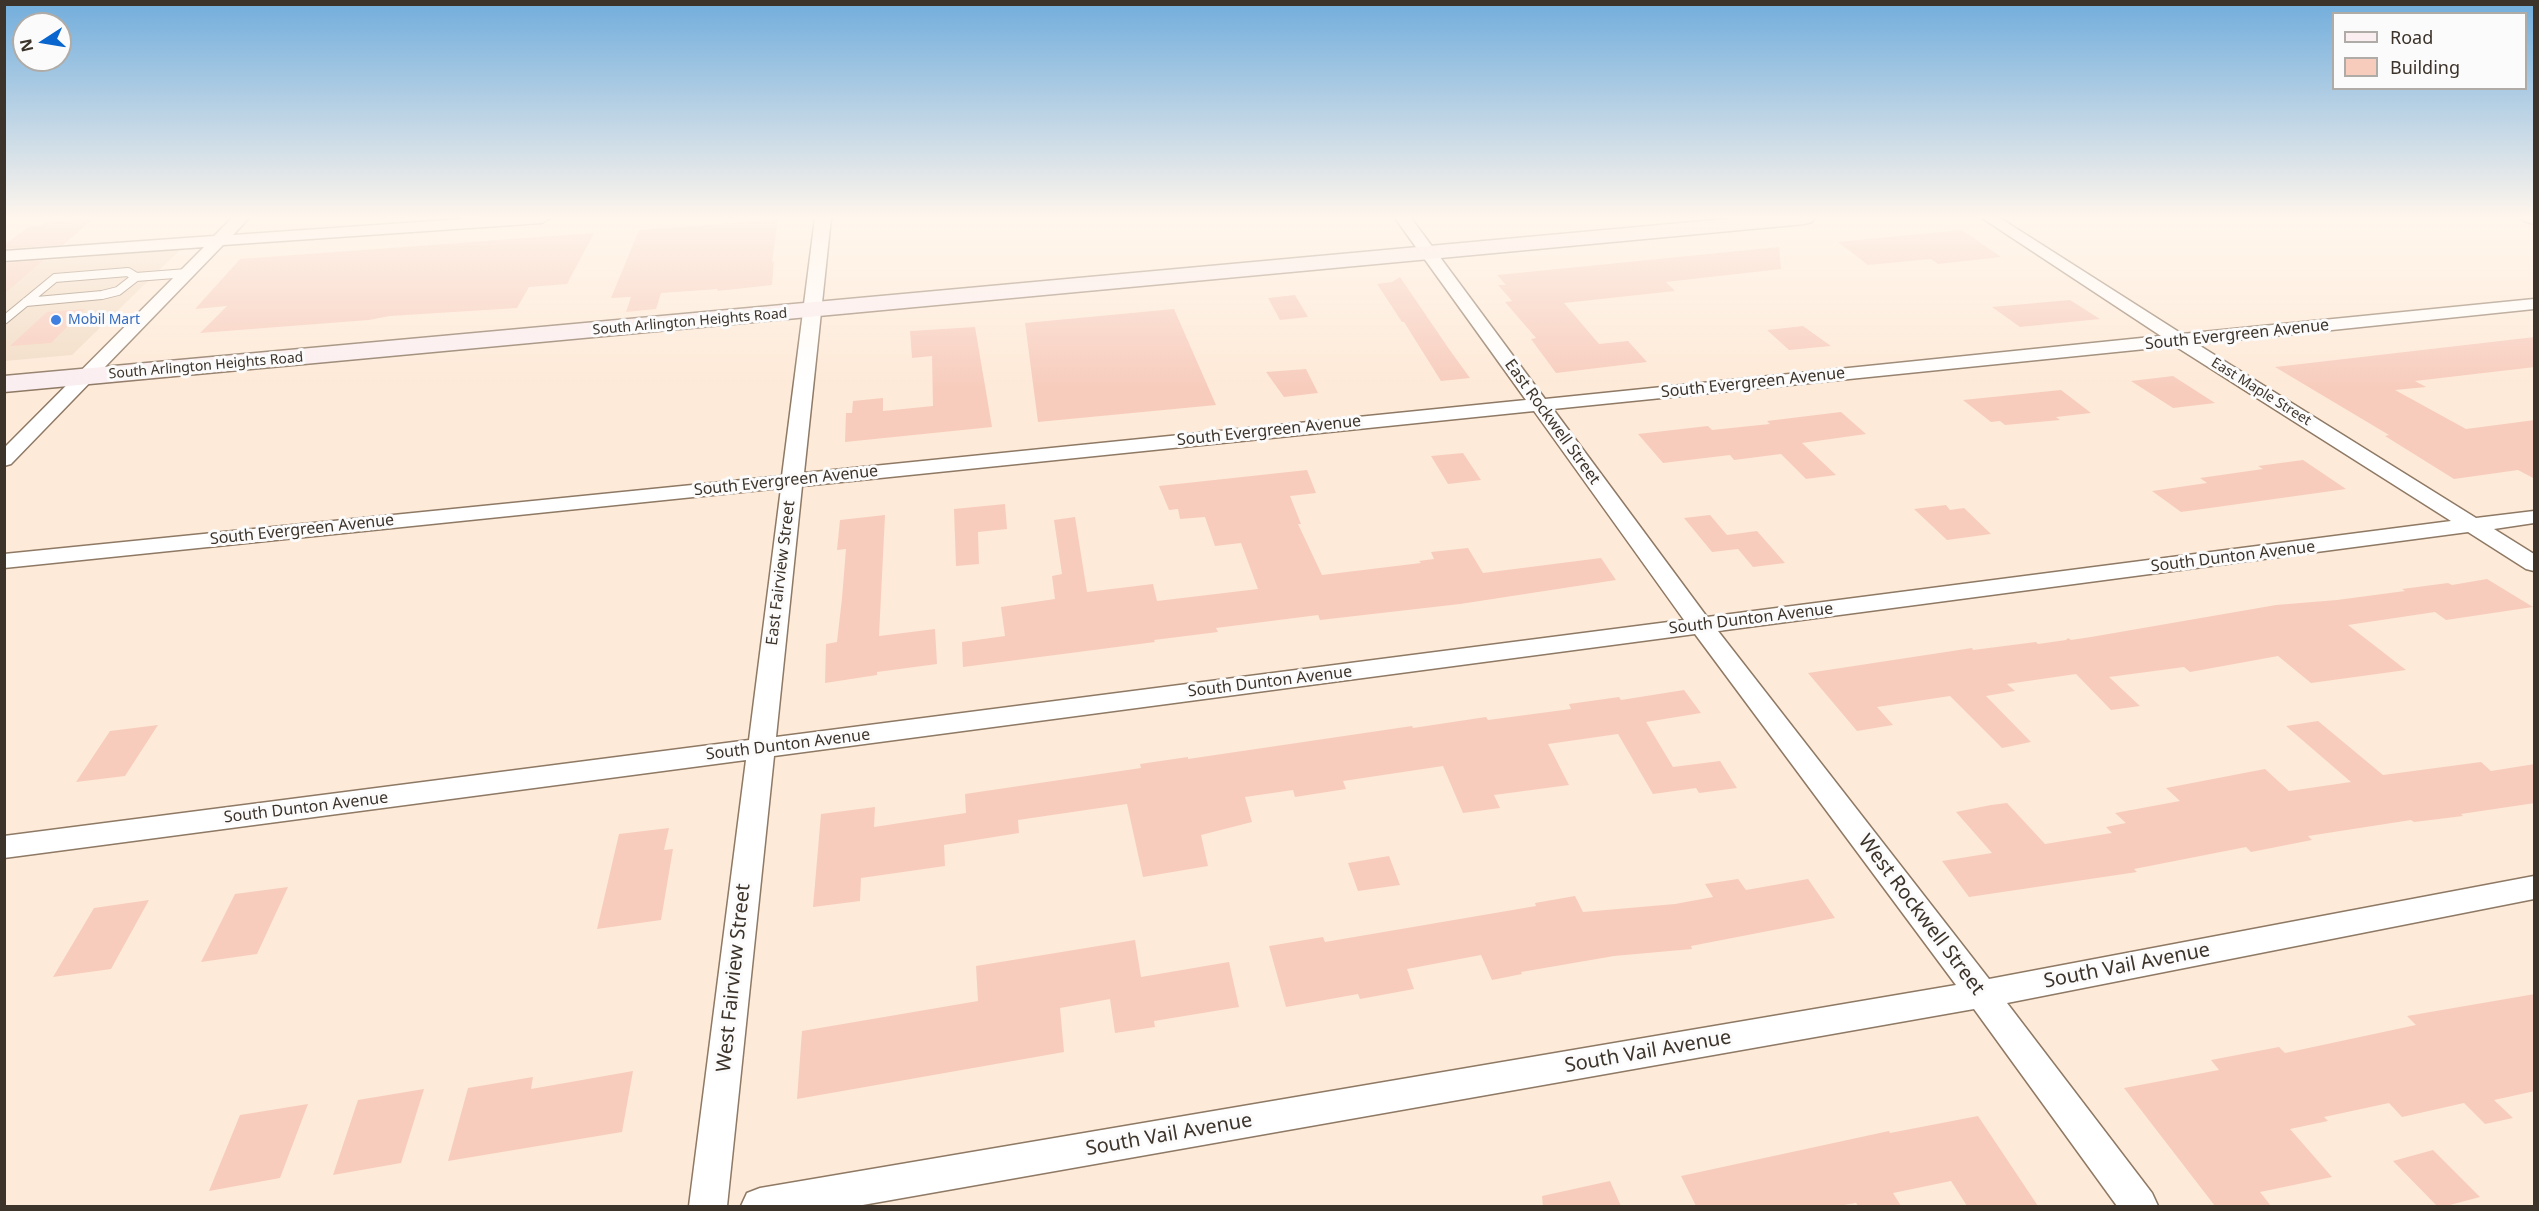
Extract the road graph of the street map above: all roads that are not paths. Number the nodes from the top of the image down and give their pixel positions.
1 (97, 275) edge
2 (132, 275) edge
3 (168, 275) edge
4 (186, 275) edge
5 (816, 275) edge
6 (1196, 275) edge
7 (1444, 275) edge
8 (2077, 275) edge
9 (136, 277) junction
10 (26, 302) junction
11 (2535, 304) edge
12 (812, 310) junction
13 (4, 320) edge
14 (2180, 341) junction
15 (86, 376) junction
16 (4, 384) edge
17 (1539, 404) junction
18 (4, 460) edge
19 (792, 480) junction
20 (2535, 517) edge
21 (2472, 525) junction
22 (4, 561) edge
23 (2535, 564) edge
24 (1701, 626) junction
25 (760, 749) junction
26 (4, 847) edge
27 (2535, 888) edge
28 (1982, 994) junction
29 (708, 1206) edge
30 (760, 1206) edge
31 (2139, 1206) edge

1 - 10 lane
2 - 9 lane
3 - 9 lane
4 - 15 street
5 - 12 street, East Fairview Street
6 - 12 main road, South Arlington Heights Road
7 - 17 street, East Rockwell Street
8 - 14 street, East Maple Street
9 - 10 lane
10 - 13 lane
11 - 14 street, South Evergreen Avenue
12 - 15 main road, South Arlington Heights Road
12 - 19 street, East Fairview Street
14 - 17 street, South Evergreen Avenue
14 - 21 street, East Maple Street
15 - 16 main road, South Arlington Heights Road
15 - 18 street
17 - 19 street, South Evergreen Avenue
17 - 24 street, East Rockwell Street
19 - 22 street, South Evergreen Avenue
19 - 25 street, East Fairview Street
20 - 21 street, South Dunton Avenue
21 - 23 street, East Maple Street
21 - 24 street, South Dunton Avenue
24 - 25 street, South Dunton Avenue
24 - 28 street, West Rockwell Street
25 - 26 street, South Dunton Avenue
25 - 29 street, West Fairview Street
27 - 28 street, South Vail Avenue
28 - 30 street, South Vail Avenue
28 - 31 street, West Rockwell Street

